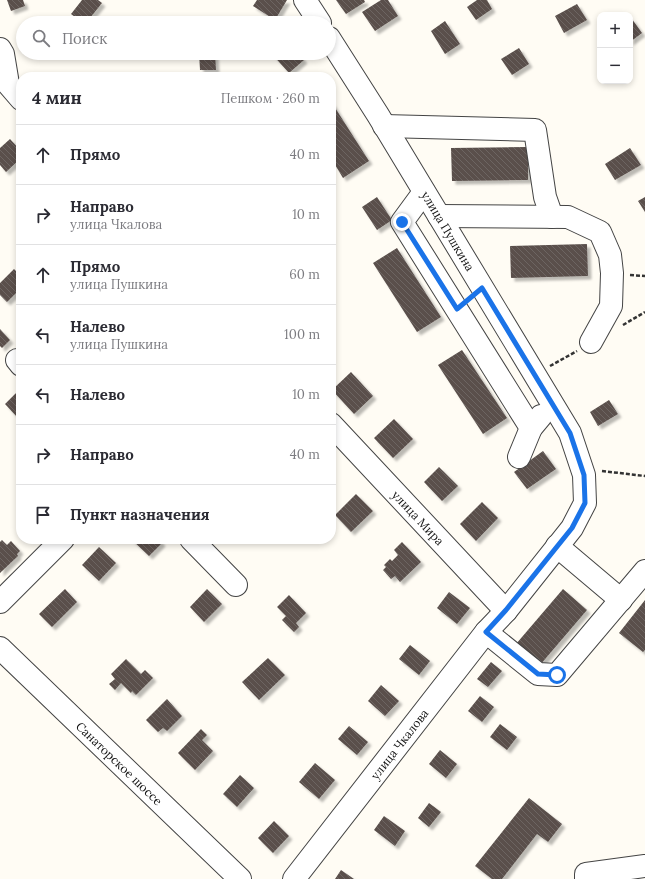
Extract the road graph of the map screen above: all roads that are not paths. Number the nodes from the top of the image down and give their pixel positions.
1 (305, 0) edge
2 (315, 16) edge
3 (0, 49) edge
4 (336, 49) edge
5 (10, 92) edge
6 (384, 126) junction
7 (424, 192) junction
8 (439, 216) junction
9 (552, 218) junction
10 (482, 288) junction
11 (457, 309) junction
12 (591, 342) dead end
13 (551, 403) junction
14 (531, 428) junction
15 (336, 429) edge
16 (519, 457) dead end
17 (58, 544) edge
18 (196, 544) edge
19 (557, 546) junction
20 (645, 571) edge
21 (236, 585) dead end
22 (621, 600) junction
23 (0, 602) edge
24 (506, 610) junction
25 (486, 632) junction
26 (0, 648) edge
27 (645, 866) edge
28 (586, 877) edge
29 (240, 879) edge
30 (294, 879) edge

1 - 2 street
3 - 5 street
4 - 6 street, улица Пушкина
6 - 7 street, улица Пушкина
6 - 9 street
7 - 8 street, улица Пушкина
7 - 11 street
8 - 9 street
8 - 10 street, улица Пушкина
9 - 12 street
10 - 11 street
10 - 13 street, улица Пушкина
11 - 14 street
13 - 14 street
13 - 19 street, улица Пушкина
14 - 16 street
15 - 24 street, улица Мира
17 - 23 street
18 - 21 street
19 - 22 street
19 - 24 street, улица Пушкина
20 - 22 street
22 - 25 street
24 - 25 street, улица Чкалова
25 - 30 street, улица Чкалова
26 - 29 street, Санаторское шоссе
27 - 28 street

